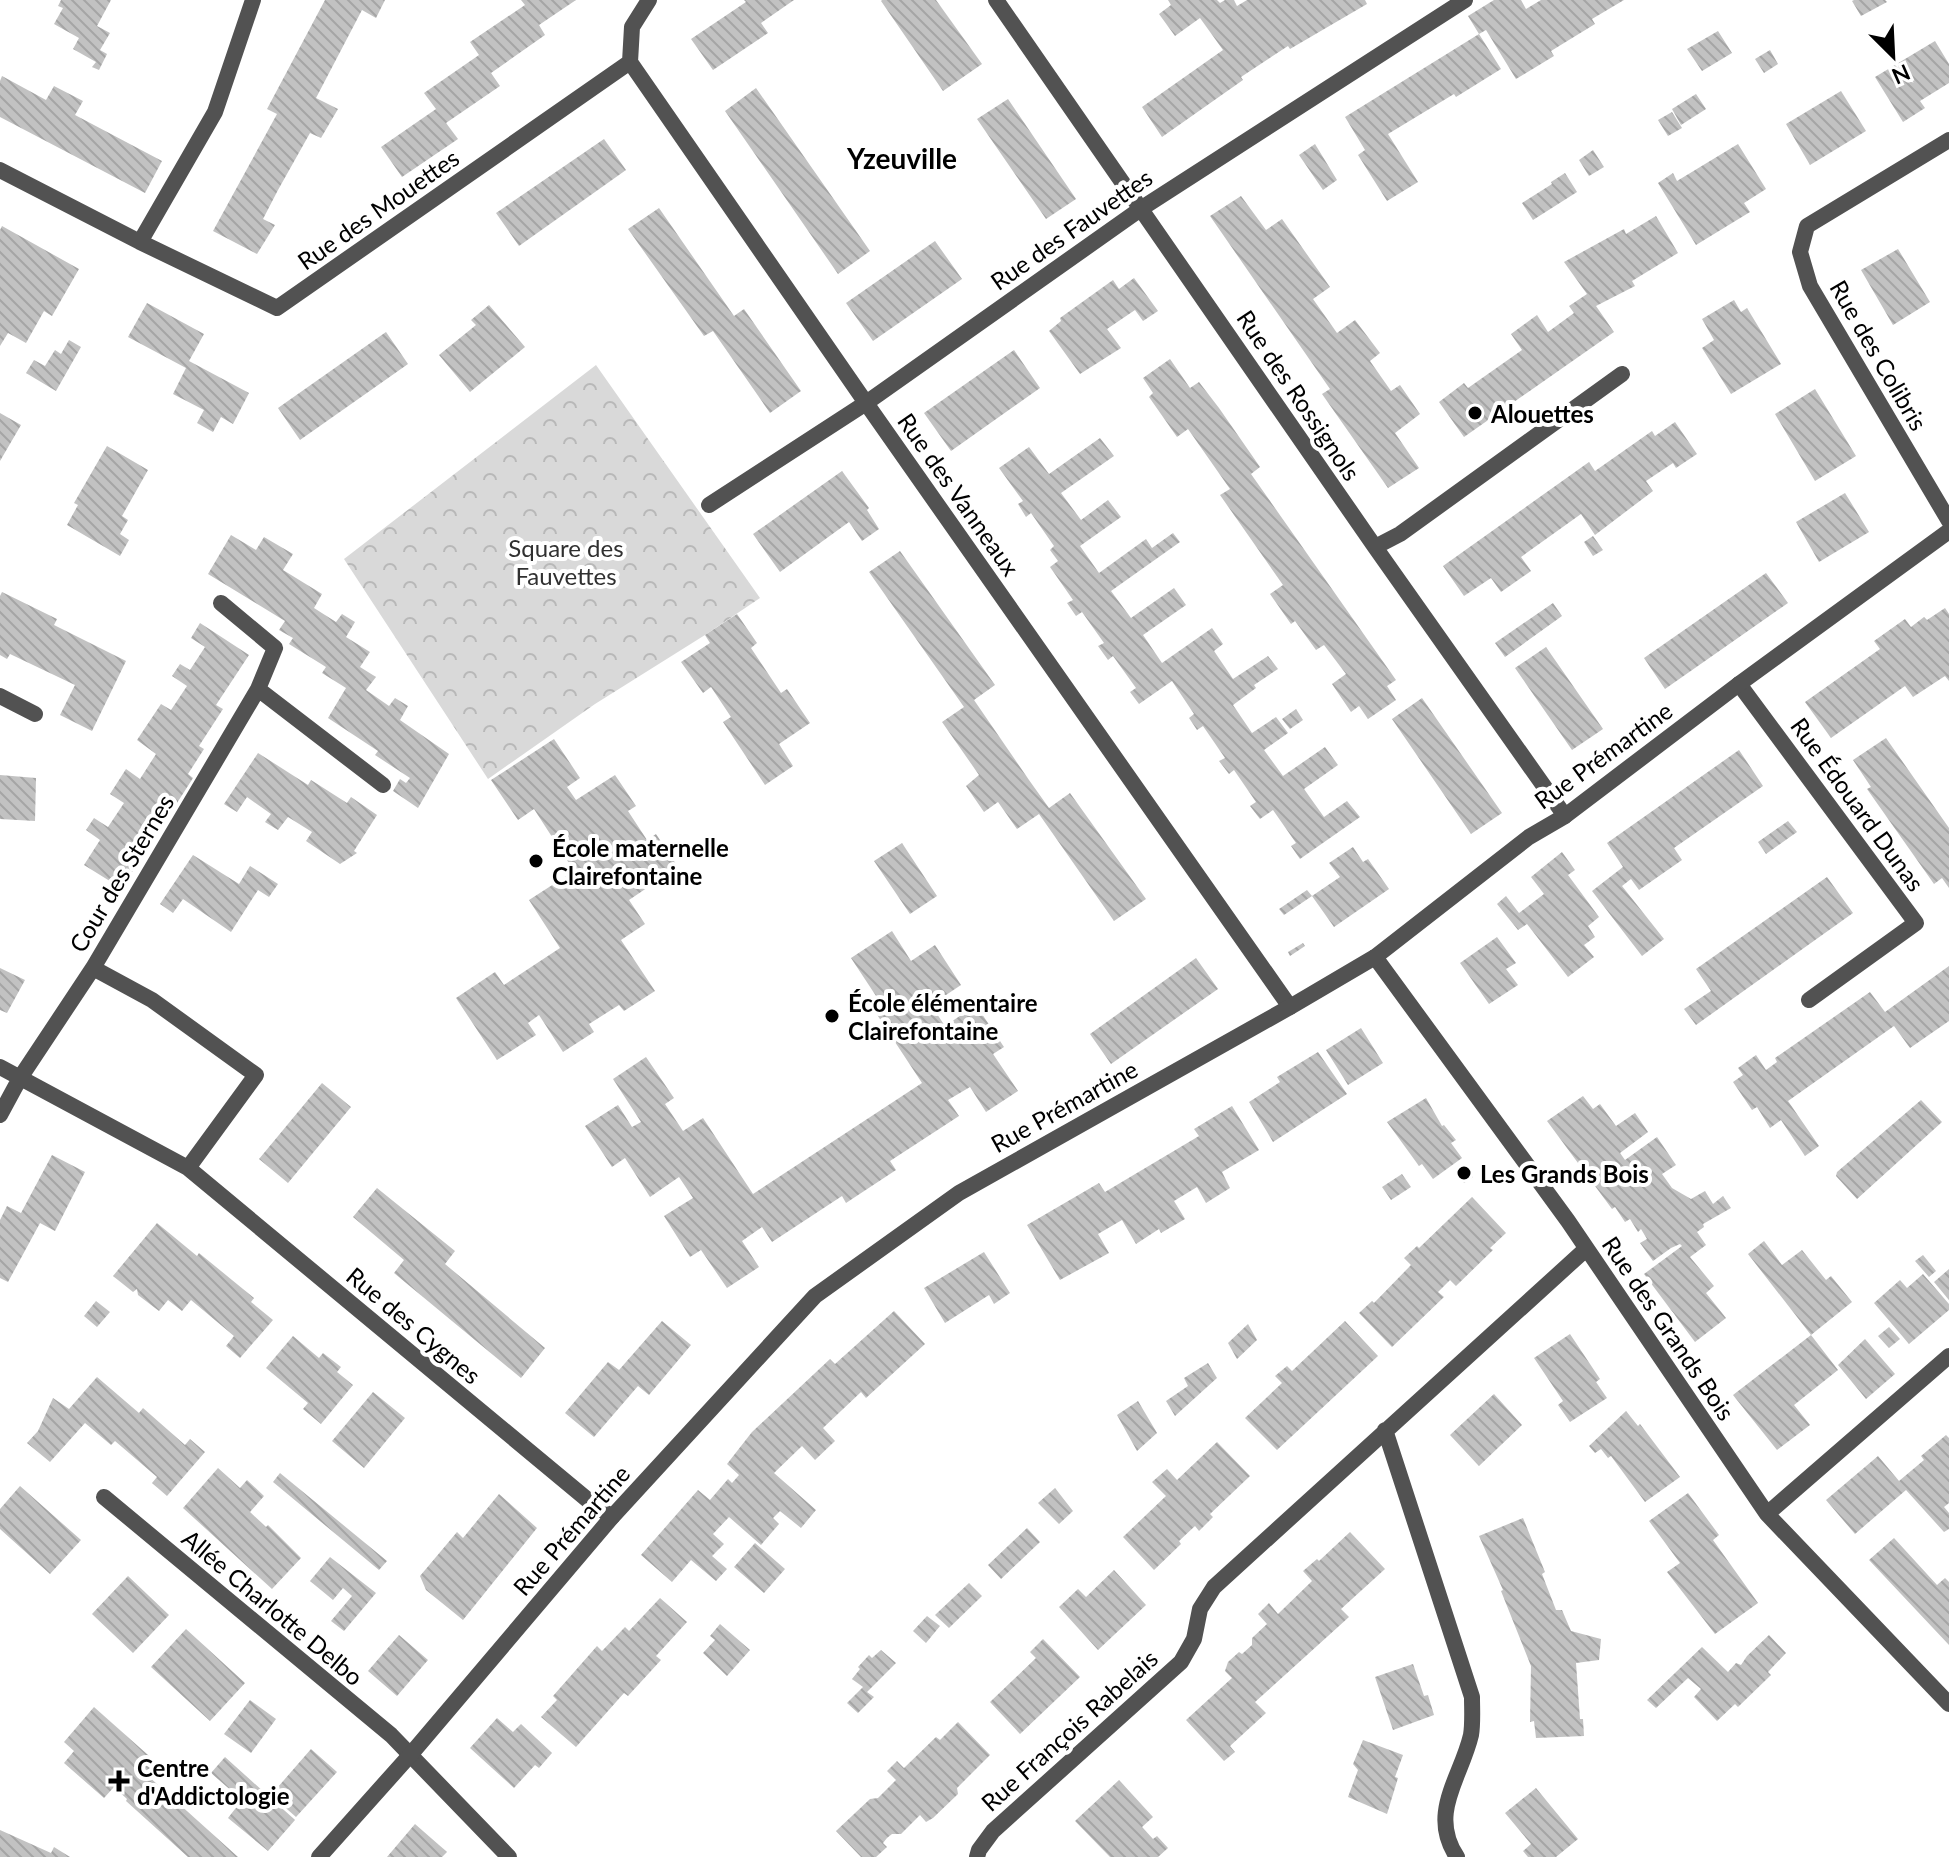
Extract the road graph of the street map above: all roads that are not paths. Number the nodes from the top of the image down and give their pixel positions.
1 (253, 0) edge
2 (649, 0) edge
3 (996, 0) edge
4 (1465, 0) edge
5 (630, 62) junction
6 (1949, 140) edge
7 (0, 170) edge
8 (1142, 208) junction
9 (140, 242) junction
10 (1622, 374) dead end
11 (866, 403) junction
12 (709, 505) dead end
13 (1949, 521) edge
14 (1949, 531) edge
15 (1375, 547) junction
16 (221, 603) dead end
17 (1739, 684) junction
18 (258, 689) junction
19 (0, 696) edge
20 (35, 714) dead end
21 (383, 785) dead end
22 (1565, 816) junction
23 (1375, 957) junction
24 (93, 968) junction
25 (1809, 1000) dead end
26 (1290, 1007) junction
27 (0, 1067) edge
28 (20, 1078) junction
29 (0, 1115) edge
30 (188, 1168) junction
31 (1586, 1249) junction
32 (1949, 1356) edge
33 (1385, 1430) junction
34 (104, 1497) dead end
35 (1767, 1514) junction
36 (612, 1517) junction
37 (1949, 1704) edge
38 (411, 1754) junction
39 (319, 1857) edge
40 (509, 1857) edge
41 (977, 1857) edge
42 (1457, 1857) edge

1 - 9 street
2 - 5 street
3 - 8 street, Rue des Rossignols
4 - 8 street, Rue des Fauvettes
5 - 9 street, Rue des Mouettes
5 - 11 street, Rue des Vanneaux
6 - 13 street, Rue des Colibris
7 - 9 street, Rue des Mouettes
8 - 11 street, Rue des Fauvettes
8 - 15 street, Rue des Rossignols
10 - 15 street
11 - 12 street, Rue des Fauvettes
11 - 26 street, Rue des Vanneaux
14 - 17 street, Rue Prémartine
15 - 22 street, Rue des Rossignols
16 - 18 street, Cour des Sternes
17 - 22 street, Rue Prémartine
17 - 25 street, Rue Édouard Dunas
18 - 21 street
18 - 24 street, Cour des Sternes
19 - 20 street
22 - 23 street, Rue Prémartine
23 - 26 street, Rue Prémartine
23 - 31 street, Rue des Grands Bois
24 - 28 street, Cour des Sternes
24 - 30 street
26 - 36 street, Rue Prémartine
27 - 28 street, Rue des Cygnes
28 - 29 street, Cour des Sternes
28 - 30 street, Rue des Cygnes
30 - 36 street, Rue des Cygnes
31 - 33 street, Rue François Rabelais
31 - 35 street, Rue des Grands Bois
32 - 35 street
33 - 41 street, Rue François Rabelais
33 - 42 street
34 - 38 street, Allée Charlotte Delbo
35 - 37 street, Rue des Grands Bois
36 - 38 street, Rue Prémartine
38 - 39 street, Rue Prémartine
38 - 40 street, Allée Charlotte Delbo

